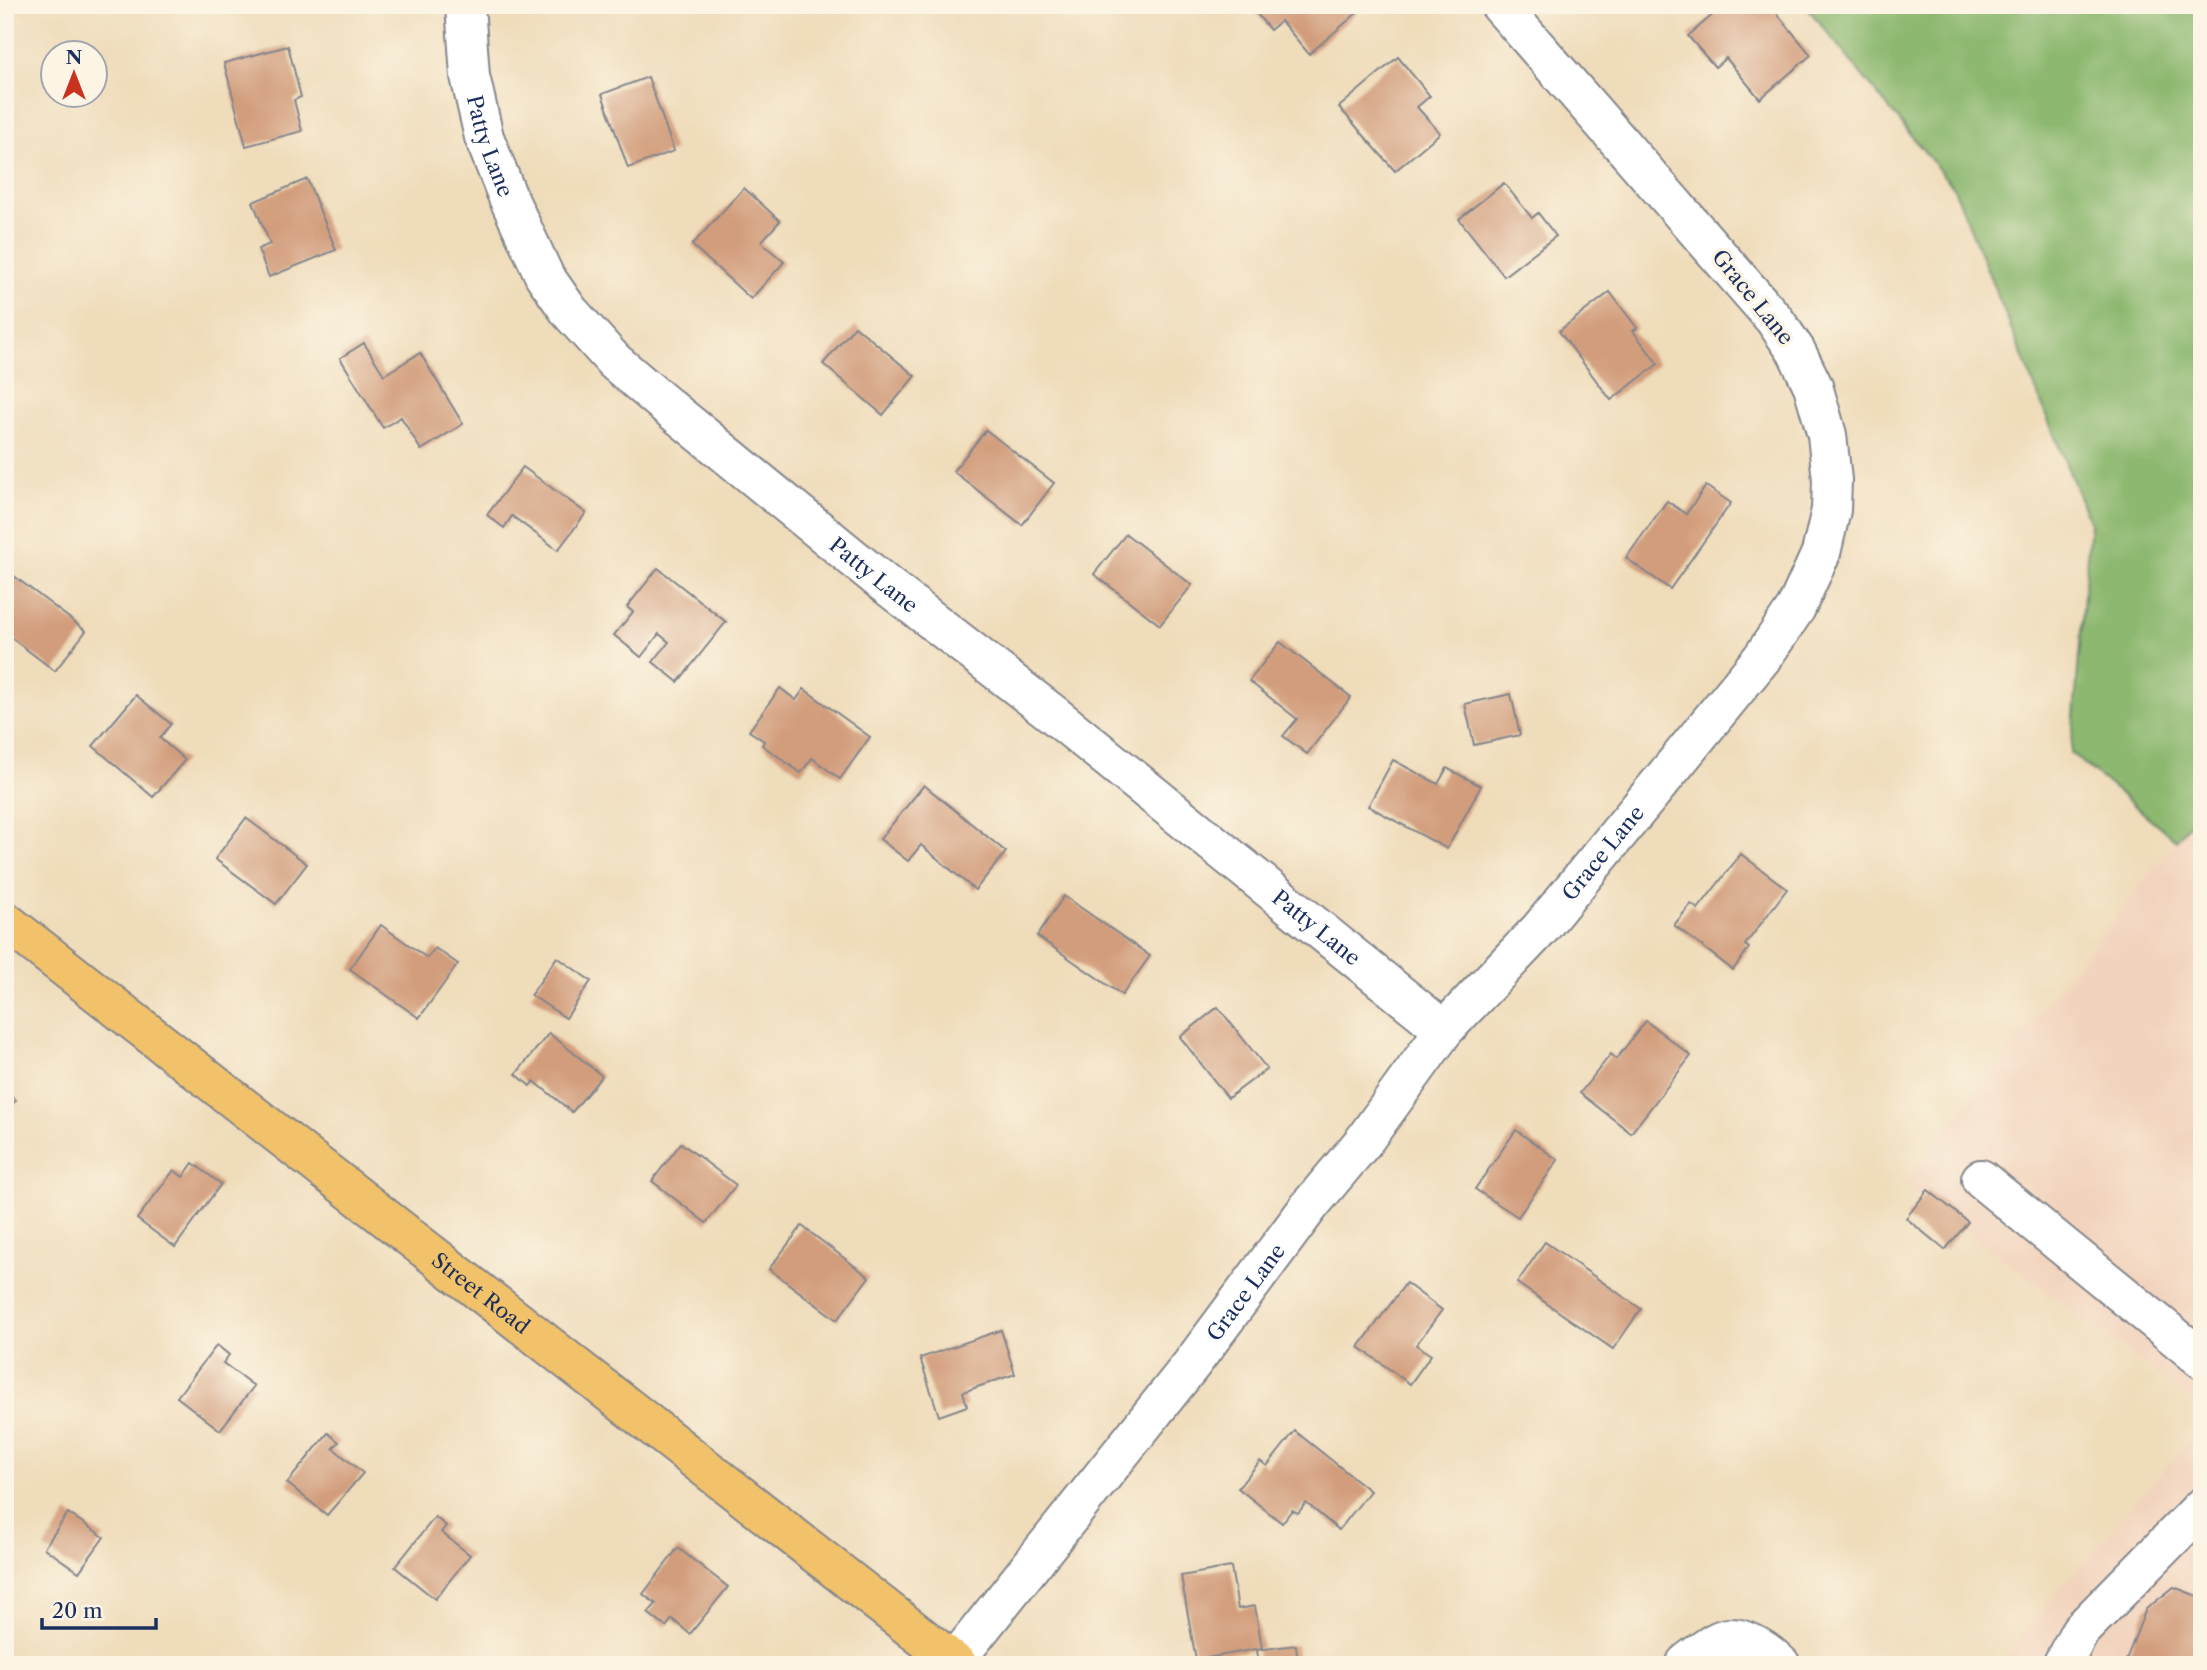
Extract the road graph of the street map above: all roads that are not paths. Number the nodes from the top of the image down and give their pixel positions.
1 (465, 5) edge
2 (1500, 5) edge
3 (5, 921) edge
4 (1444, 1030) junction
5 (1981, 1178) dead end
6 (2202, 1360) edge
7 (2202, 1507) edge
8 (956, 1663) edge
9 (1686, 1663) edge
10 (1782, 1665) edge
11 (2063, 1665) edge

1 - 4 street, Patty Lane
2 - 4 street, Grace Lane
3 - 8 main road, Street Road
4 - 8 street, Grace Lane
5 - 6 street
7 - 11 street
9 - 10 street

